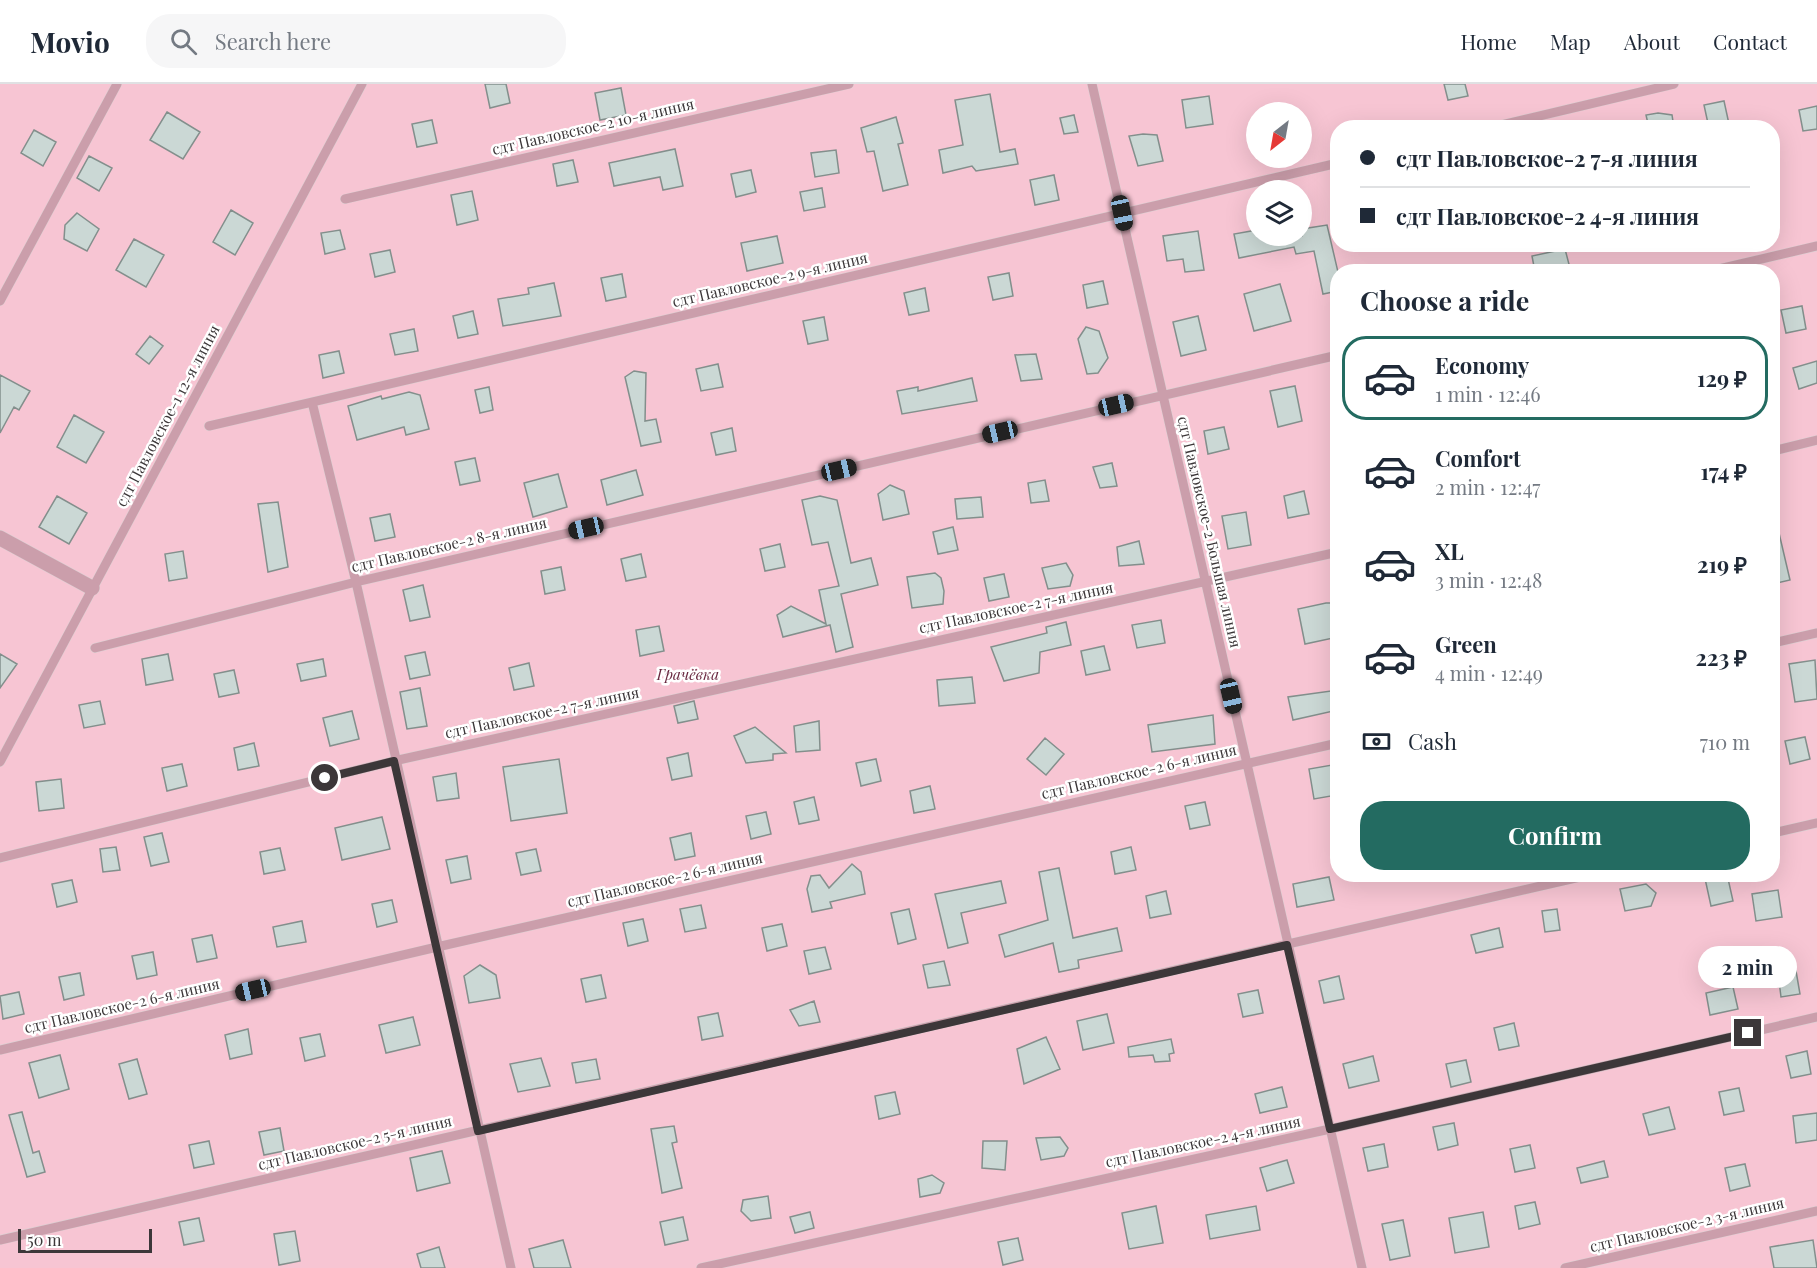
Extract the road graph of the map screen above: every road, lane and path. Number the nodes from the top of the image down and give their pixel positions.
1 (117, 84) edge
2 (362, 84) edge
3 (849, 84) edge
4 (1092, 84) edge
5 (1674, 84) edge
6 (1523, 120) edge
7 (1330, 165) edge
8 (345, 199) dead end
9 (1122, 213) junction
10 (1817, 246) edge
11 (1740, 264) edge
12 (0, 301) edge
13 (1330, 357) edge
14 (1162, 395) junction
15 (312, 402) junction
16 (209, 426) dead end
17 (1817, 441) edge
18 (1780, 449) edge
19 (0, 538) edge
20 (1330, 554) edge
21 (356, 582) junction
22 (1206, 582) junction
23 (92, 588) junction
24 (1817, 633) edge
25 (1780, 641) edge
26 (95, 648) dead end
27 (1330, 745) edge
28 (394, 761) junction
29 (0, 762) edge
30 (1246, 764) junction
31 (1817, 823) edge
32 (1780, 831) edge
33 (0, 858) edge
34 (1559, 882) edge
35 (1287, 945) junction
36 (437, 947) junction
37 (1817, 1017) edge
38 (0, 1050) edge
39 (1330, 1129) junction
40 (478, 1131) junction
41 (1817, 1211) edge
42 (0, 1240) edge
43 (511, 1268) edge
44 (701, 1268) edge
45 (1362, 1268) edge
46 (1564, 1268) edge

1 - 12 lane
2 - 23 lane, сдт Павловское-1 12-я линия
3 - 8 lane, сдт Павловское-2 10-я линия
4 - 9 lane, сдт Павловское-2 Большая линия
5 - 6 lane
7 - 9 lane, сдт Павловское-2 9-я линия
9 - 14 lane, сдт Павловское-2 Большая линия
9 - 15 lane, сдт Павловское-2 9-я линия
10 - 11 lane
13 - 14 lane, сдт Павловское-2 8-я линия
14 - 21 lane, сдт Павловское-2 8-я линия
14 - 22 lane, сдт Павловское-2 Большая линия
15 - 16 lane, сдт Павловское-2 9-я линия
15 - 21 lane
17 - 18 lane
19 - 23 street
20 - 22 lane, сдт Павловское-2 7-я линия
21 - 26 lane, сдт Павловское-2 8-я линия
21 - 28 lane
22 - 28 lane, сдт Павловское-2 7-я линия
22 - 30 lane, сдт Павловское-2 Большая линия
23 - 29 lane, сдт Павловское-1 12-я линия
24 - 25 lane
27 - 30 lane, сдт Павловское-2 6-я линия
28 - 33 lane, сдт Павловское-2 7-я линия
28 - 36 lane
30 - 35 lane, сдт Павловское-2 Большая линия
30 - 36 lane, сдт Павловское-2 6-я линия
31 - 32 lane
34 - 35 lane, сдт Павловское-2 5-я линия
35 - 39 lane, сдт Павловское-2 Большая линия
35 - 40 lane, сдт Павловское-2 5-я линия
36 - 38 lane, сдт Павловское-2 6-я линия
36 - 40 lane
37 - 39 lane, сдт Павловское-2 4-я линия
39 - 44 lane, сдт Павловское-2 4-я линия
39 - 45 lane, сдт Павловское-2 Большая линия
40 - 42 lane, сдт Павловское-2 5-я линия
40 - 43 lane
41 - 46 lane, сдт Павловское-2 3-я линия

